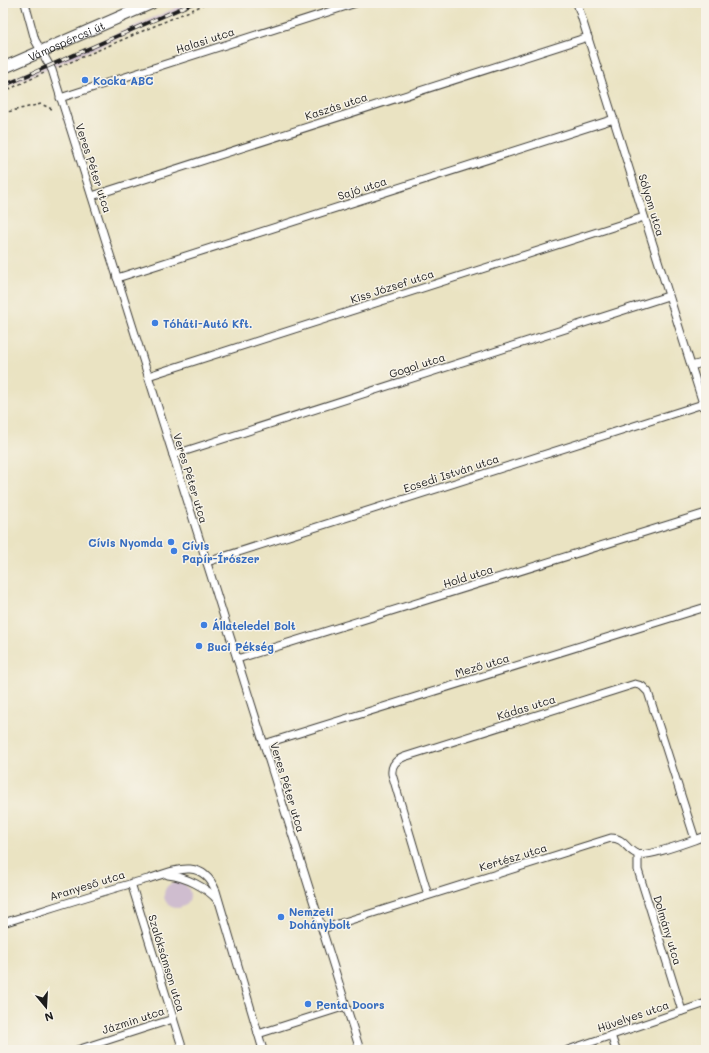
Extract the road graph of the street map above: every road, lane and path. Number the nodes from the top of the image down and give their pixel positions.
1 (25, 3) edge
2 (152, 3) edge
3 (208, 3) edge
4 (356, 3) edge
5 (577, 3) edge
6 (588, 37) junction
7 (42, 51) junction
8 (3, 68) edge
9 (52, 70) junction
10 (3, 92) edge
11 (60, 98) junction
12 (52, 109) dead end
13 (3, 113) edge
14 (614, 119) junction
15 (92, 196) junction
16 (644, 218) junction
17 (117, 278) junction
18 (668, 296) junction
19 (706, 362) edge
20 (691, 366) junction
21 (148, 376) junction
22 (703, 404) junction
23 (706, 413) edge
24 (173, 455) junction
25 (706, 513) edge
26 (206, 562) junction
27 (706, 607) edge
28 (237, 659) junction
29 (264, 744) junction
30 (706, 836) edge
31 (695, 839) junction
32 (638, 855) junction
33 (160, 875) junction
34 (131, 883) junction
35 (428, 895) junction
36 (223, 910) junction
37 (3, 923) edge
38 (322, 929) junction
39 (706, 1003) edge
40 (346, 1006) junction
41 (682, 1011) junction
42 (173, 1019) junction
43 (258, 1034) junction
44 (611, 1035) junction
45 (77, 1050) edge
46 (183, 1050) edge
47 (263, 1050) edge
48 (360, 1050) edge
49 (568, 1050) edge
50 (616, 1050) edge

1 - 7 street, Veres Péter utca
2 - 7 main road, Vámospércsi út
3 - 9 path
4 - 11 street, Halasi utca
5 - 6 street, Sólyom utca
6 - 14 street, Sólyom utca
6 - 15 street, Kaszás utca
7 - 8 main road, Vámospércsi út
7 - 9 street, Veres Péter utca
9 - 10 path
9 - 11 street, Veres Péter utca
11 - 15 street, Veres Péter utca
12 - 13 path
14 - 16 street, Sólyom utca
14 - 17 street, Sajó utca
15 - 17 street, Veres Péter utca
16 - 18 street, Sólyom utca
16 - 21 street, Kiss József utca
17 - 21 street, Veres Péter utca
18 - 20 street, Sólyom utca
18 - 24 street, Gogol utca
19 - 20 street
20 - 22 street, Sólyom utca
21 - 24 street, Veres Péter utca
22 - 23 street, Sólyom utca
22 - 26 street, Ecsedi István utca
24 - 26 street, Veres Péter utca
25 - 28 street, Hold utca
26 - 28 street, Veres Péter utca
27 - 29 street, Mező utca
28 - 29 street, Veres Péter utca
29 - 38 street, Veres Péter utca
30 - 31 street
31 - 32 street
31 - 35 street, Kádas utca
32 - 35 street, Kertész utca
32 - 41 street, Dolmány utca
33 - 34 street, Aranyeső utca
33 - 36 street
33 - 36 street, Aranyeső utca
34 - 37 street, Aranyeső utca
34 - 42 street, Szalóksámson utca
35 - 38 street, Kertész utca
36 - 43 street, Aranyeső utca
38 - 40 street, Veres Péter utca
39 - 41 street, Hüvelyes utca
40 - 43 street
40 - 48 street, Veres Péter utca
41 - 44 street, Hüvelyes utca
42 - 45 street, Jázmin utca
42 - 46 street, Szalóksámson utca
43 - 47 street, Aranyeső utca
44 - 49 street, Hüvelyes utca
44 - 50 street

